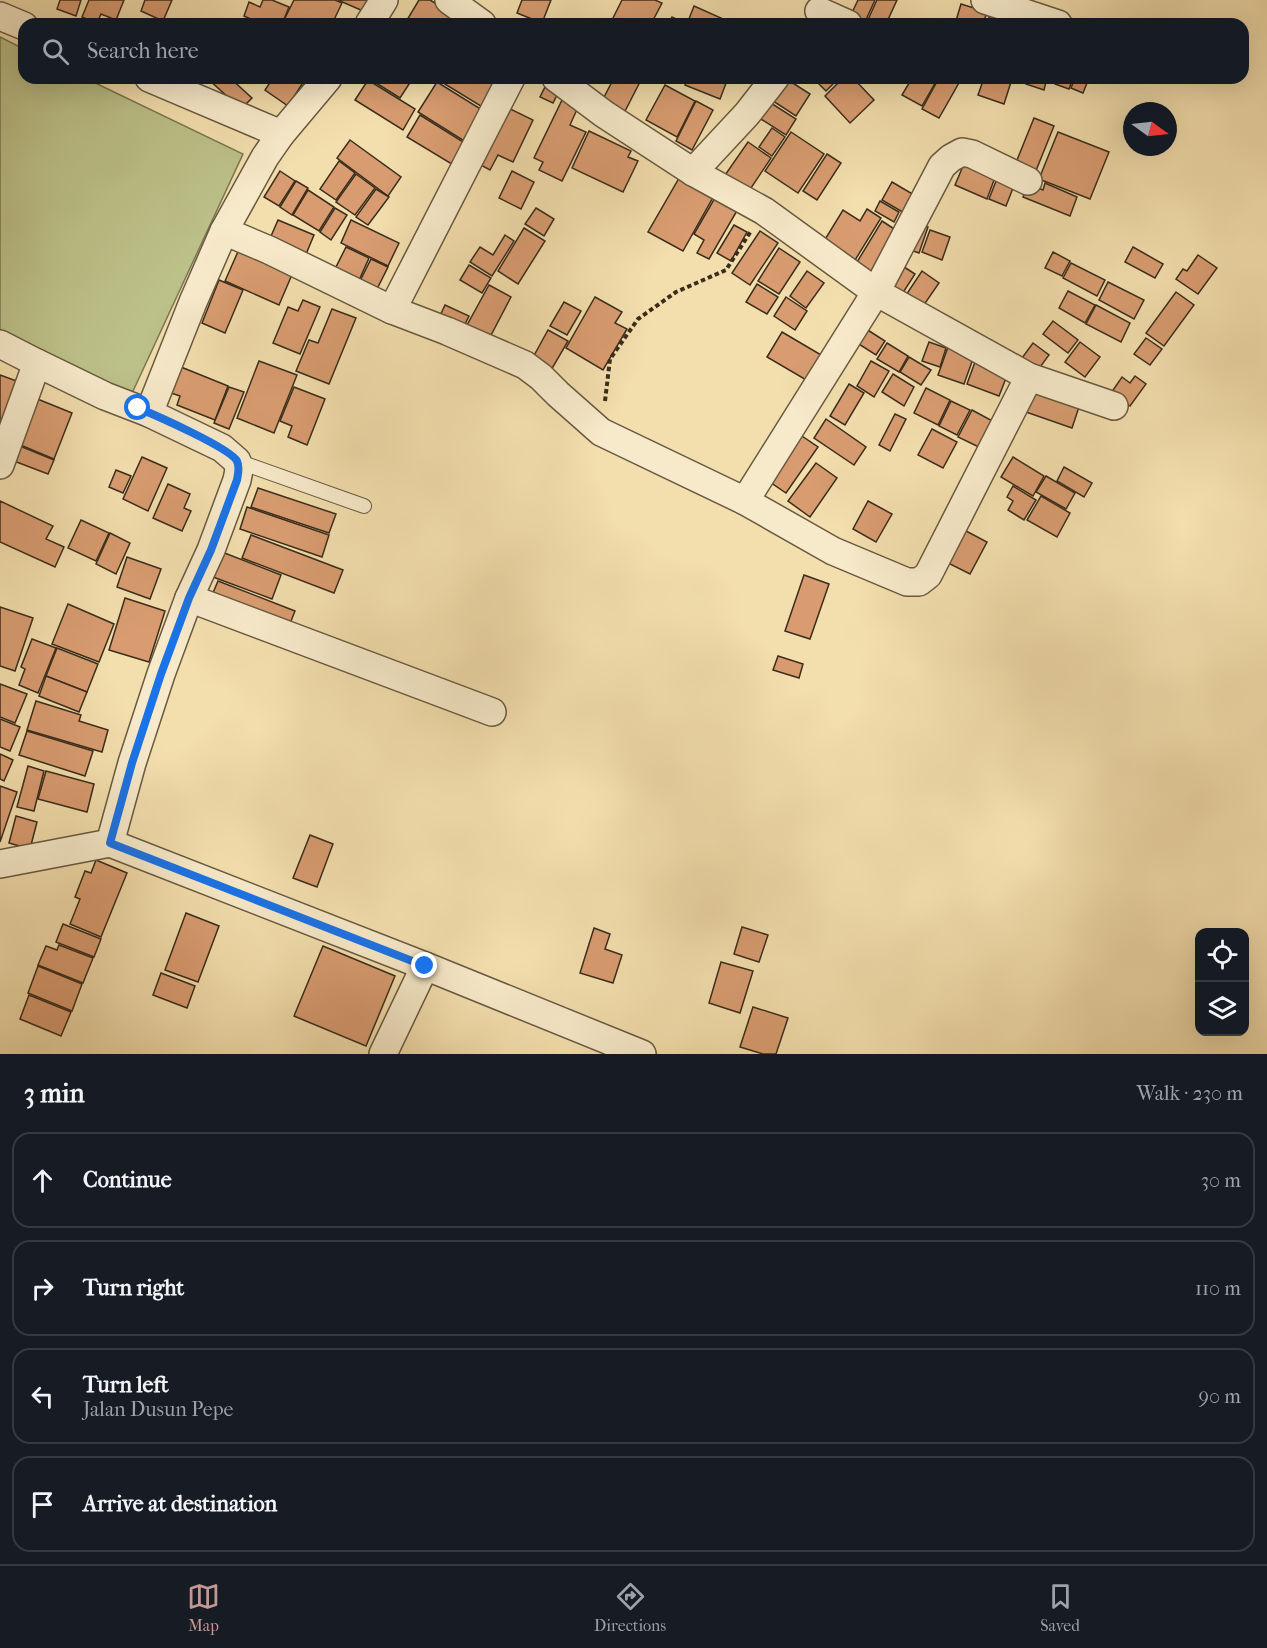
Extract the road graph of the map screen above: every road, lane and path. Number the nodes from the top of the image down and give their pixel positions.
1 (384, 0) edge
2 (449, 0) edge
3 (985, 0) edge
4 (818, 12) edge
5 (0, 16) edge
6 (373, 18) edge
7 (474, 18) edge
8 (833, 18) edge
9 (1040, 18) edge
10 (18, 24) edge
11 (162, 84) edge
12 (323, 84) edge
13 (508, 84) edge
14 (564, 84) edge
15 (770, 84) edge
16 (281, 134) junction
17 (693, 172) junction
18 (1028, 181) dead end
19 (764, 212) junction
20 (224, 231) junction
21 (876, 292) junction
22 (392, 310) junction
23 (0, 344) edge
24 (37, 363) junction
25 (1029, 377) junction
26 (1114, 406) dead end
27 (149, 413) junction
28 (602, 432) junction
29 (237, 461) junction
30 (0, 465) edge
31 (745, 501) junction
32 (364, 506) dead end
33 (189, 598) junction
34 (492, 712) dead end
35 (110, 843) junction
36 (0, 864) edge
37 (425, 966) junction
38 (383, 1054) edge
39 (642, 1054) edge

1 - 6 street
2 - 7 street
3 - 9 street
4 - 8 street
5 - 10 street
11 - 16 street
12 - 16 street
13 - 22 street
14 - 17 street
15 - 17 street
16 - 20 street
17 - 19 street
18 - 21 street
19 - 21 street
19 - 28 path
20 - 22 street
20 - 27 street
21 - 25 street
21 - 31 street
22 - 28 street
23 - 24 street
24 - 27 street
24 - 30 street
25 - 26 street
25 - 31 street
27 - 29 street
28 - 31 street
29 - 32 lane
29 - 33 street
33 - 34 street
33 - 35 street
35 - 36 street
35 - 37 street
37 - 38 street
37 - 39 street

